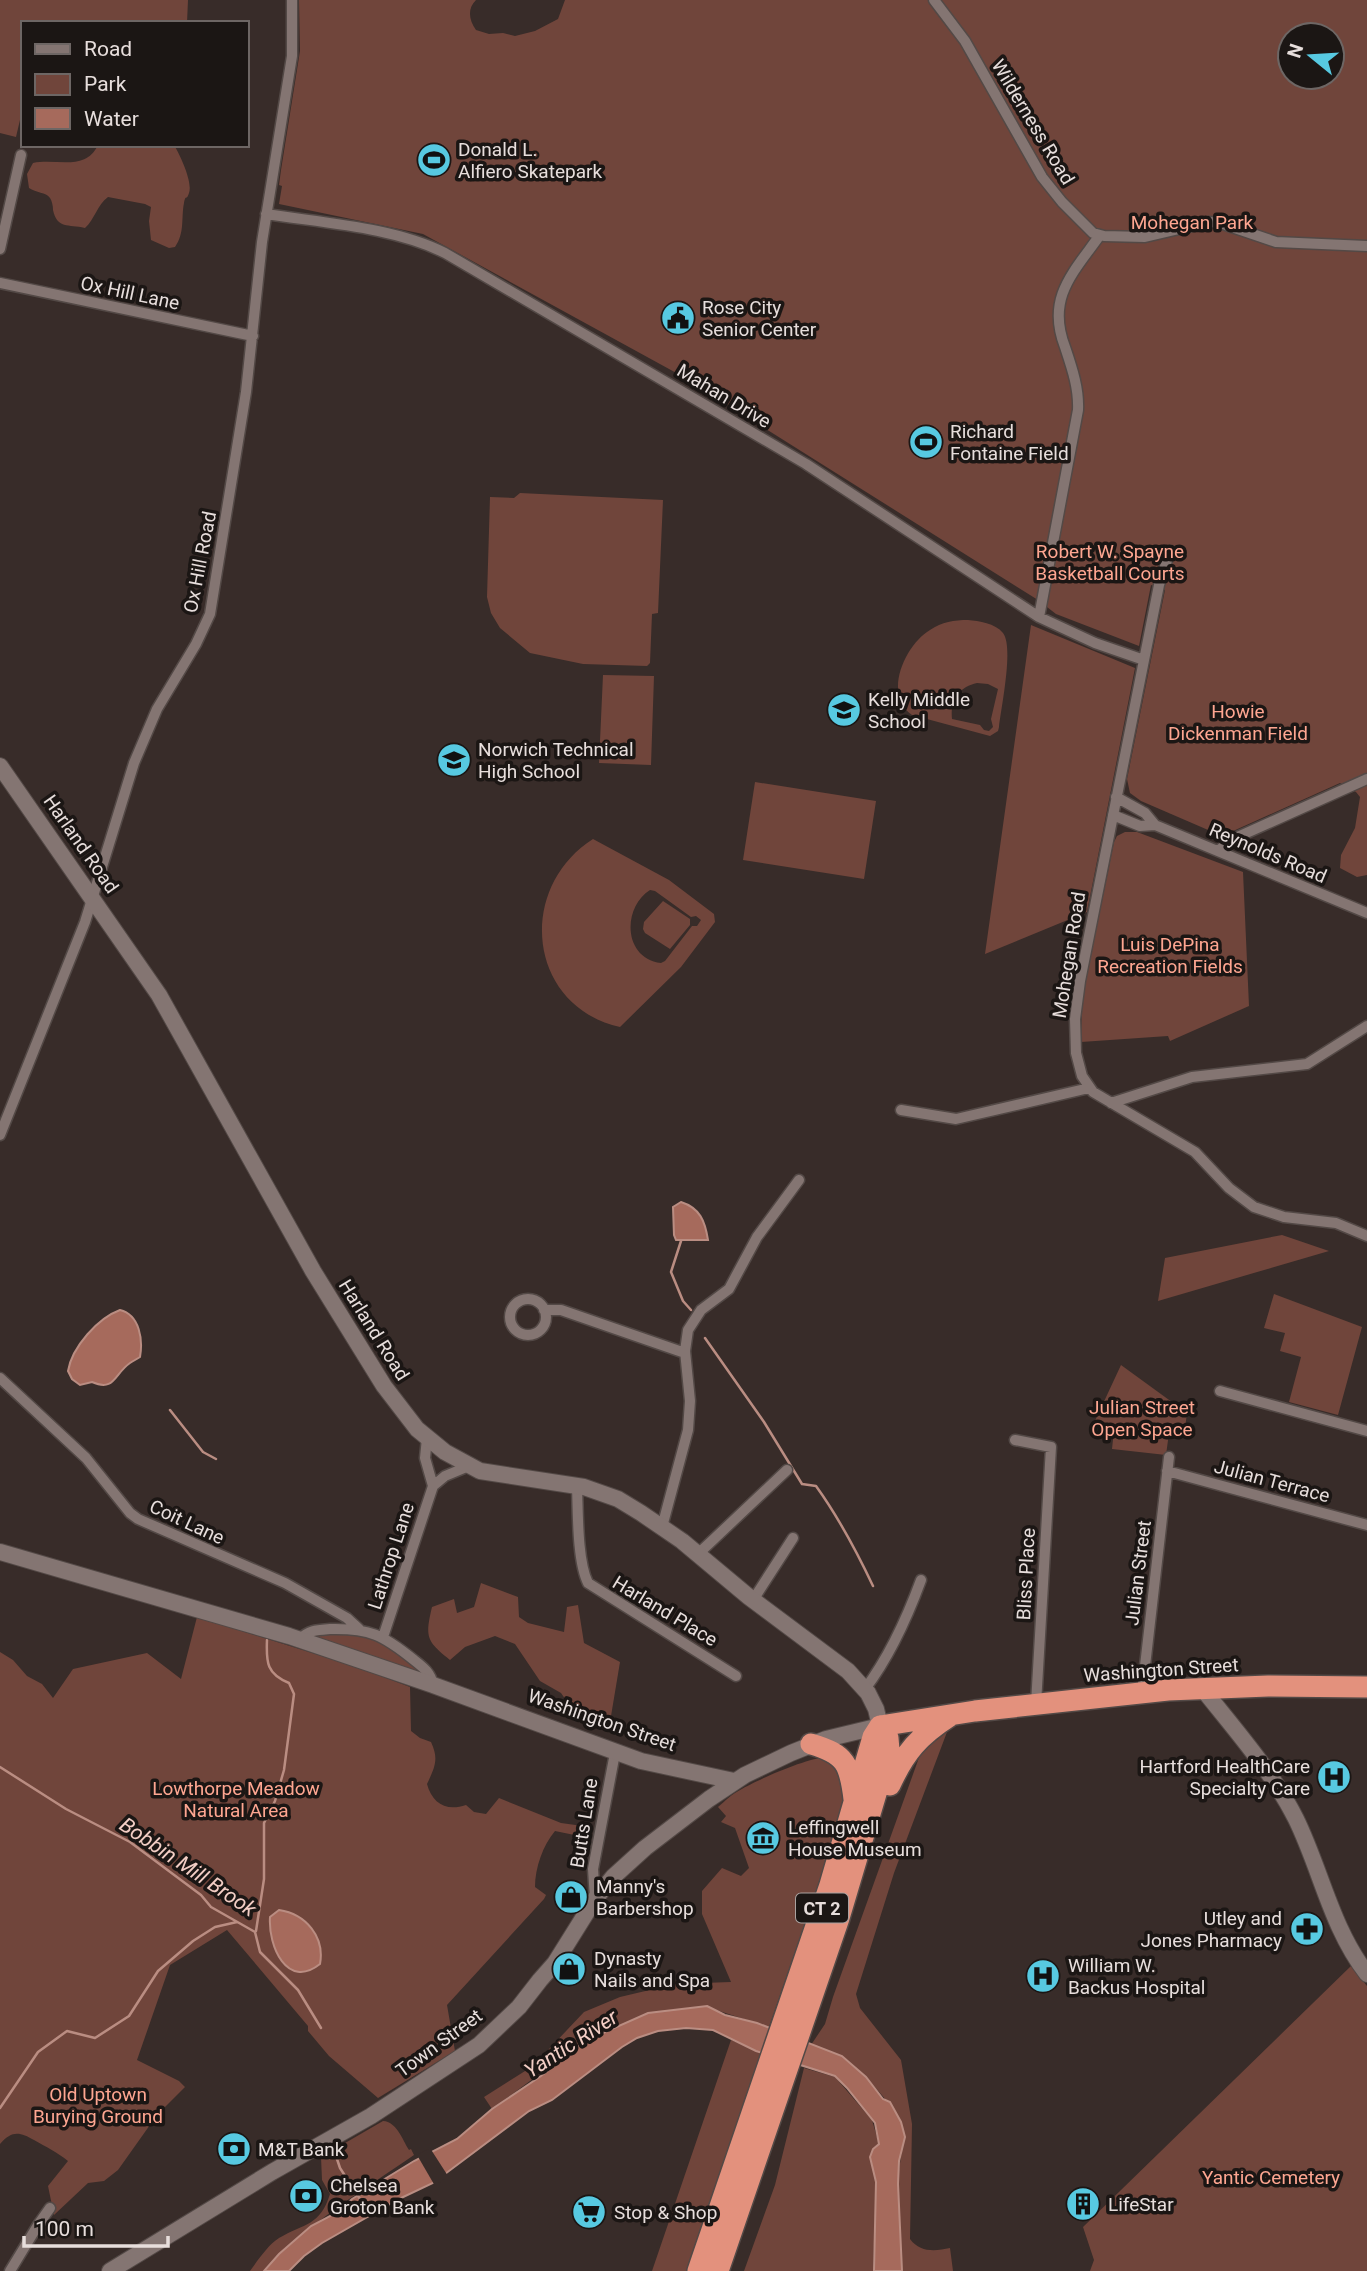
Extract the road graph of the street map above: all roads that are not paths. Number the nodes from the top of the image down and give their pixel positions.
1 (292, 0) edge
2 (934, 0) edge
3 (21, 155) dead end
4 (266, 214) junction
5 (1100, 235) junction
6 (1367, 246) edge
7 (0, 248) edge
8 (0, 283) edge
9 (253, 336) junction
10 (1170, 551) dead end
11 (1039, 617) junction
12 (1144, 660) junction
13 (0, 766) edge
14 (1367, 779) edge
15 (1116, 797) junction
16 (1113, 814) junction
17 (1155, 825) junction
18 (1218, 851) junction
19 (93, 897) junction
20 (1367, 914) edge
21 (1367, 1026) edge
22 (1089, 1088) junction
23 (1111, 1103) junction
24 (901, 1110) dead end
25 (0, 1135) edge
26 (799, 1180) dead end
27 (1367, 1236) edge
28 (544, 1310) dead end
29 (685, 1353) junction
30 (0, 1378) edge
31 (1220, 1391) dead end
32 (1367, 1431) edge
33 (426, 1438) junction
34 (1015, 1440) dead end
35 (1169, 1457) dead end
36 (469, 1466) junction
37 (787, 1469) dead end
38 (1167, 1471) junction
39 (433, 1486) junction
40 (577, 1486) junction
41 (1367, 1523) edge
42 (662, 1527) junction
43 (793, 1538) dead end
44 (0, 1552) edge
45 (698, 1554) junction
46 (921, 1580) dead end
47 (753, 1600) junction
48 (359, 1629) junction
49 (383, 1637) junction
50 (300, 1639) junction
51 (736, 1676) dead end
52 (433, 1685) junction
53 (1367, 1687) edge
54 (1202, 1688) junction
55 (865, 1689) junction
56 (1142, 1692) junction
57 (1036, 1704) junction
58 (954, 1714) junction
59 (880, 1726) junction
60 (811, 1744) junction
61 (615, 1753) junction
62 (734, 1781) junction
63 (855, 1804) junction
64 (859, 1857) junction
65 (595, 1899) junction
66 (1367, 1974) edge
67 (797, 2013) junction
68 (774, 2079) junction
69 (50, 2208) dead end
70 (10, 2271) edge
71 (110, 2271) edge
72 (698, 2271) edge
73 (719, 2271) edge

1 - 4 street, Ox Hill Road
2 - 5 street, Wilderness Road
3 - 7 street
4 - 9 street, Ox Hill Road
4 - 11 street, Mahan Drive
5 - 6 street
5 - 11 street
8 - 9 street, Ox Hill Lane
9 - 19 street, Ox Hill Road
10 - 12 street, Mohegan Road
11 - 12 street, Mahan Drive
12 - 15 street, Mohegan Road
13 - 19 main road, Harland Road
14 - 18 street
15 - 16 street, Mohegan Road
15 - 17 street, Reynolds Road
16 - 17 street, Reynolds Road
16 - 22 street, Mohegan Road
17 - 18 street, Reynolds Road
18 - 20 street, Reynolds Road
19 - 25 street, Ox Hill Road
19 - 33 main road, Harland Road
21 - 23 street
22 - 23 street
22 - 24 street
23 - 27 street
26 - 29 street
28 - 29 street
29 - 42 street
30 - 48 street, Coit Lane
31 - 32 street
33 - 36 main road, Harland Road
33 - 39 street, Lathrop Lane
34 - 57 street, Bliss Place
35 - 38 street, Julian Street
36 - 39 street, Lathrop Lane
36 - 40 main road, Harland Road
37 - 45 street
38 - 41 street, Julian Terrace
38 - 56 street, Julian Street
39 - 49 street, Lathrop Lane
40 - 42 main road, Harland Road
40 - 51 street, Harland Place
42 - 45 main road, Harland Road
43 - 47 street
44 - 50 main road, Washington Street
45 - 47 main road, Harland Road
46 - 55 street
47 - 55 main road, Harland Road
48 - 49 street, Lathrop Lane
48 - 50 street, Lathrop Lane
49 - 52 street, Lathrop Lane
50 - 52 main road, Washington Street
52 - 61 main road, Washington Street
53 - 54 highway, Washington Street / CT 2
54 - 56 highway, Washington Street / CT 2
54 - 66 main road
55 - 59 main road, Harland Road
56 - 57 highway, Washington Street / CT 2
57 - 58 highway, Washington Street / CT 2
58 - 59 highway, Washington Street / CT 2
58 - 64 highway, CT 2
59 - 60 main road, Washington Street
59 - 63 highway, CT 2
59 - 64 highway
60 - 62 main road, Washington Street
60 - 63 highway
61 - 62 main road, Washington Street
61 - 65 street, Butts Lane
62 - 65 main road, Town Street
63 - 67 highway, CT 2
64 - 67 highway, CT 2
65 - 71 main road, Town Street
67 - 68 highway, CT 2
68 - 72 highway, CT 2
68 - 73 highway, CT 2
69 - 70 street

